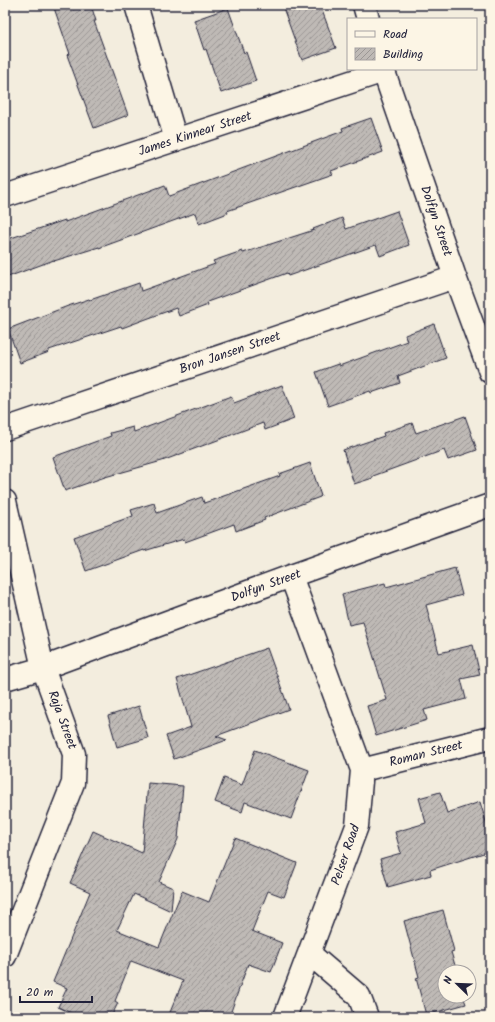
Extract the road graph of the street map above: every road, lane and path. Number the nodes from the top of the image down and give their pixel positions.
1 (136, 5) edge
2 (364, 5) edge
3 (368, 18) edge
4 (384, 70) edge
5 (176, 140) junction
6 (5, 196) edge
7 (455, 277) junction
8 (490, 372) edge
9 (5, 429) edge
10 (5, 501) edge
11 (490, 505) edge
12 (291, 576) junction
13 (43, 668) junction
14 (5, 679) edge
15 (490, 738) edge
16 (362, 770) junction
17 (310, 954) junction
18 (5, 956) edge
19 (285, 1017) edge
20 (367, 1017) edge

1 - 5 street
2 - 3 street
4 - 5 street, James Kinnear Street
4 - 7 street, Dolfyn Street
5 - 6 street, James Kinnear Street
7 - 8 street, Dolfyn Street
7 - 9 street, Bron Jansen Street
10 - 13 street, Raja Street
11 - 12 street, Dolfyn Street
12 - 13 street, Dolfyn Street
12 - 16 street, Pelser Road
13 - 14 street, Dolfyn Street
13 - 18 street, Raja Street
15 - 16 street, Roman Street
16 - 17 street, Pelser Road
17 - 19 street, Pelser Road
17 - 20 street

